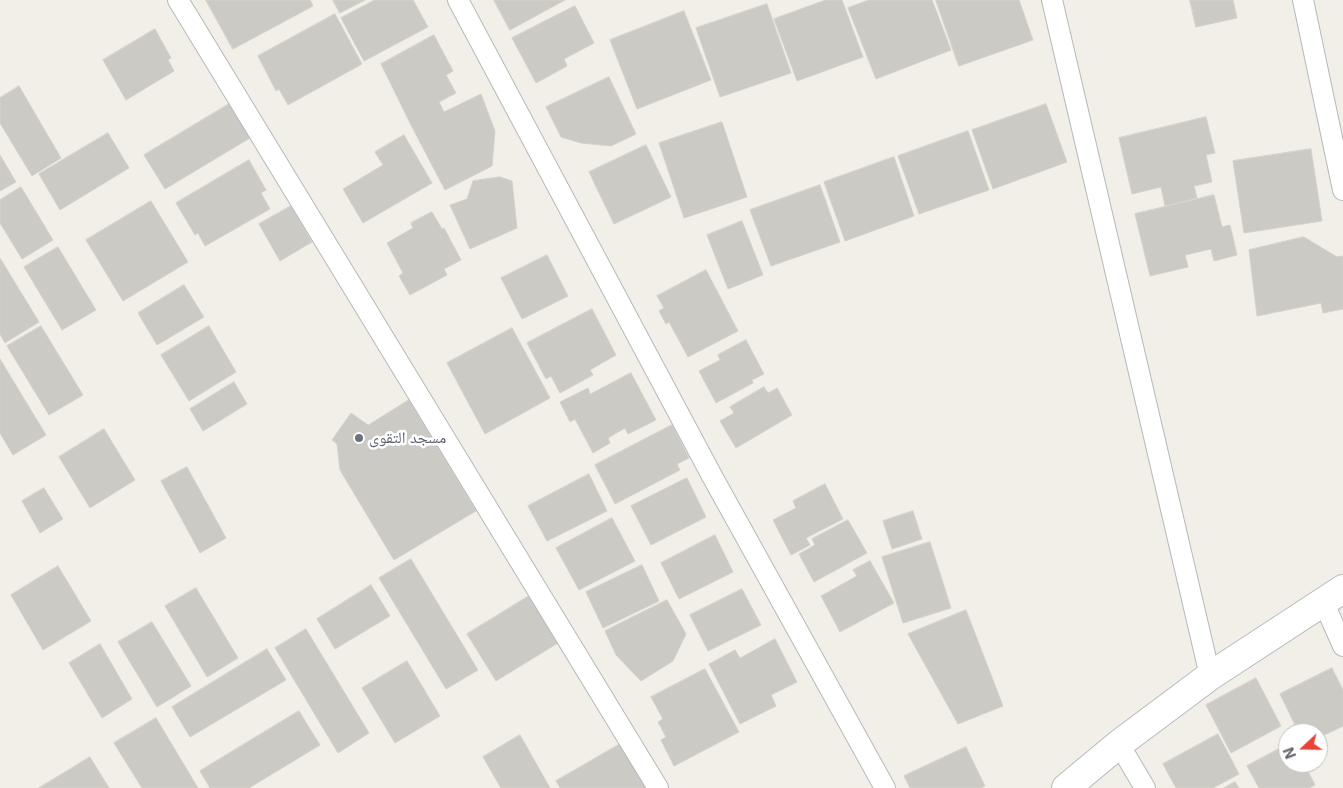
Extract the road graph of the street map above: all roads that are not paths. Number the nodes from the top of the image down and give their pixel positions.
1 (178, 0) edge
2 (458, 0) edge
3 (1052, 0) edge
4 (1302, 0) edge
5 (1343, 190) edge
6 (1333, 595) edge
7 (1343, 646) edge
8 (1210, 676) junction
9 (1119, 744) junction
10 (658, 788) edge
11 (885, 788) edge
12 (1066, 788) edge
13 (1145, 788) edge

1 - 10 street
2 - 11 street
3 - 8 street
4 - 5 street
6 - 7 street
6 - 8 street
8 - 9 street
9 - 12 street
9 - 13 street

